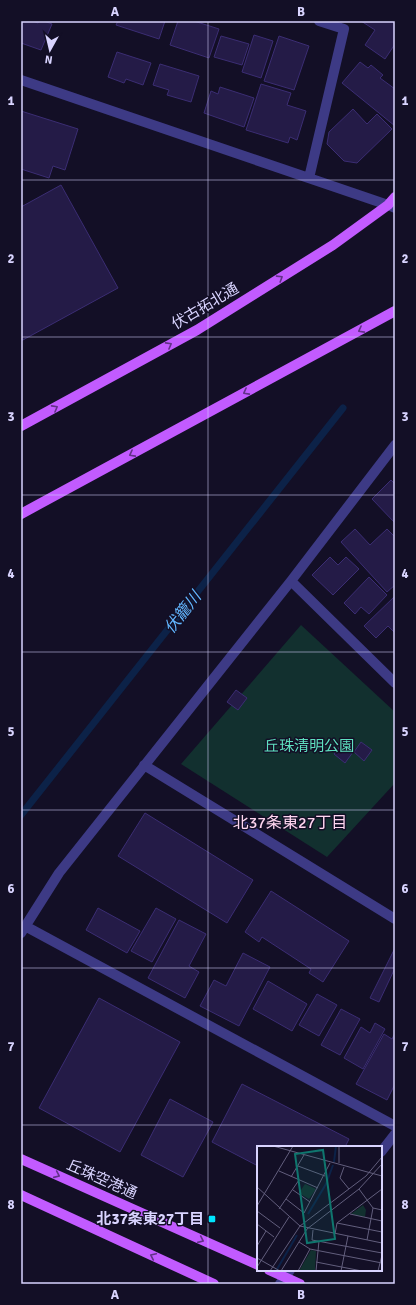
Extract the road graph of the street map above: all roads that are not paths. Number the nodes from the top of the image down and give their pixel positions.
1 (319, 21) edge
2 (21, 80) edge
3 (309, 178) junction
4 (393, 203) edge
5 (395, 311) edge
6 (21, 426) edge
7 (395, 445) edge
8 (21, 514) edge
9 (291, 581) junction
10 (395, 684) edge
11 (144, 765) junction
12 (395, 920) edge
13 (23, 930) edge
14 (395, 1126) edge
15 (395, 1134) edge
16 (382, 1151) edge
17 (21, 1159) edge
18 (21, 1195) edge
19 (257, 1265) edge
20 (271, 1271) edge
21 (285, 1277) edge
22 (214, 1284) edge
23 (300, 1284) edge

1 - 3 street
2 - 3 street
3 - 4 street
6 -> 4 main road, 伏古拓北通
5 -> 8 main road
7 - 9 street
9 - 10 street
9 - 11 street
11 - 12 street
11 - 13 street
13 - 14 street
15 - 16 street
17 -> 19 main road, 丘珠空港通
22 -> 18 main road
20 - 21 main road
21 - 23 main road

